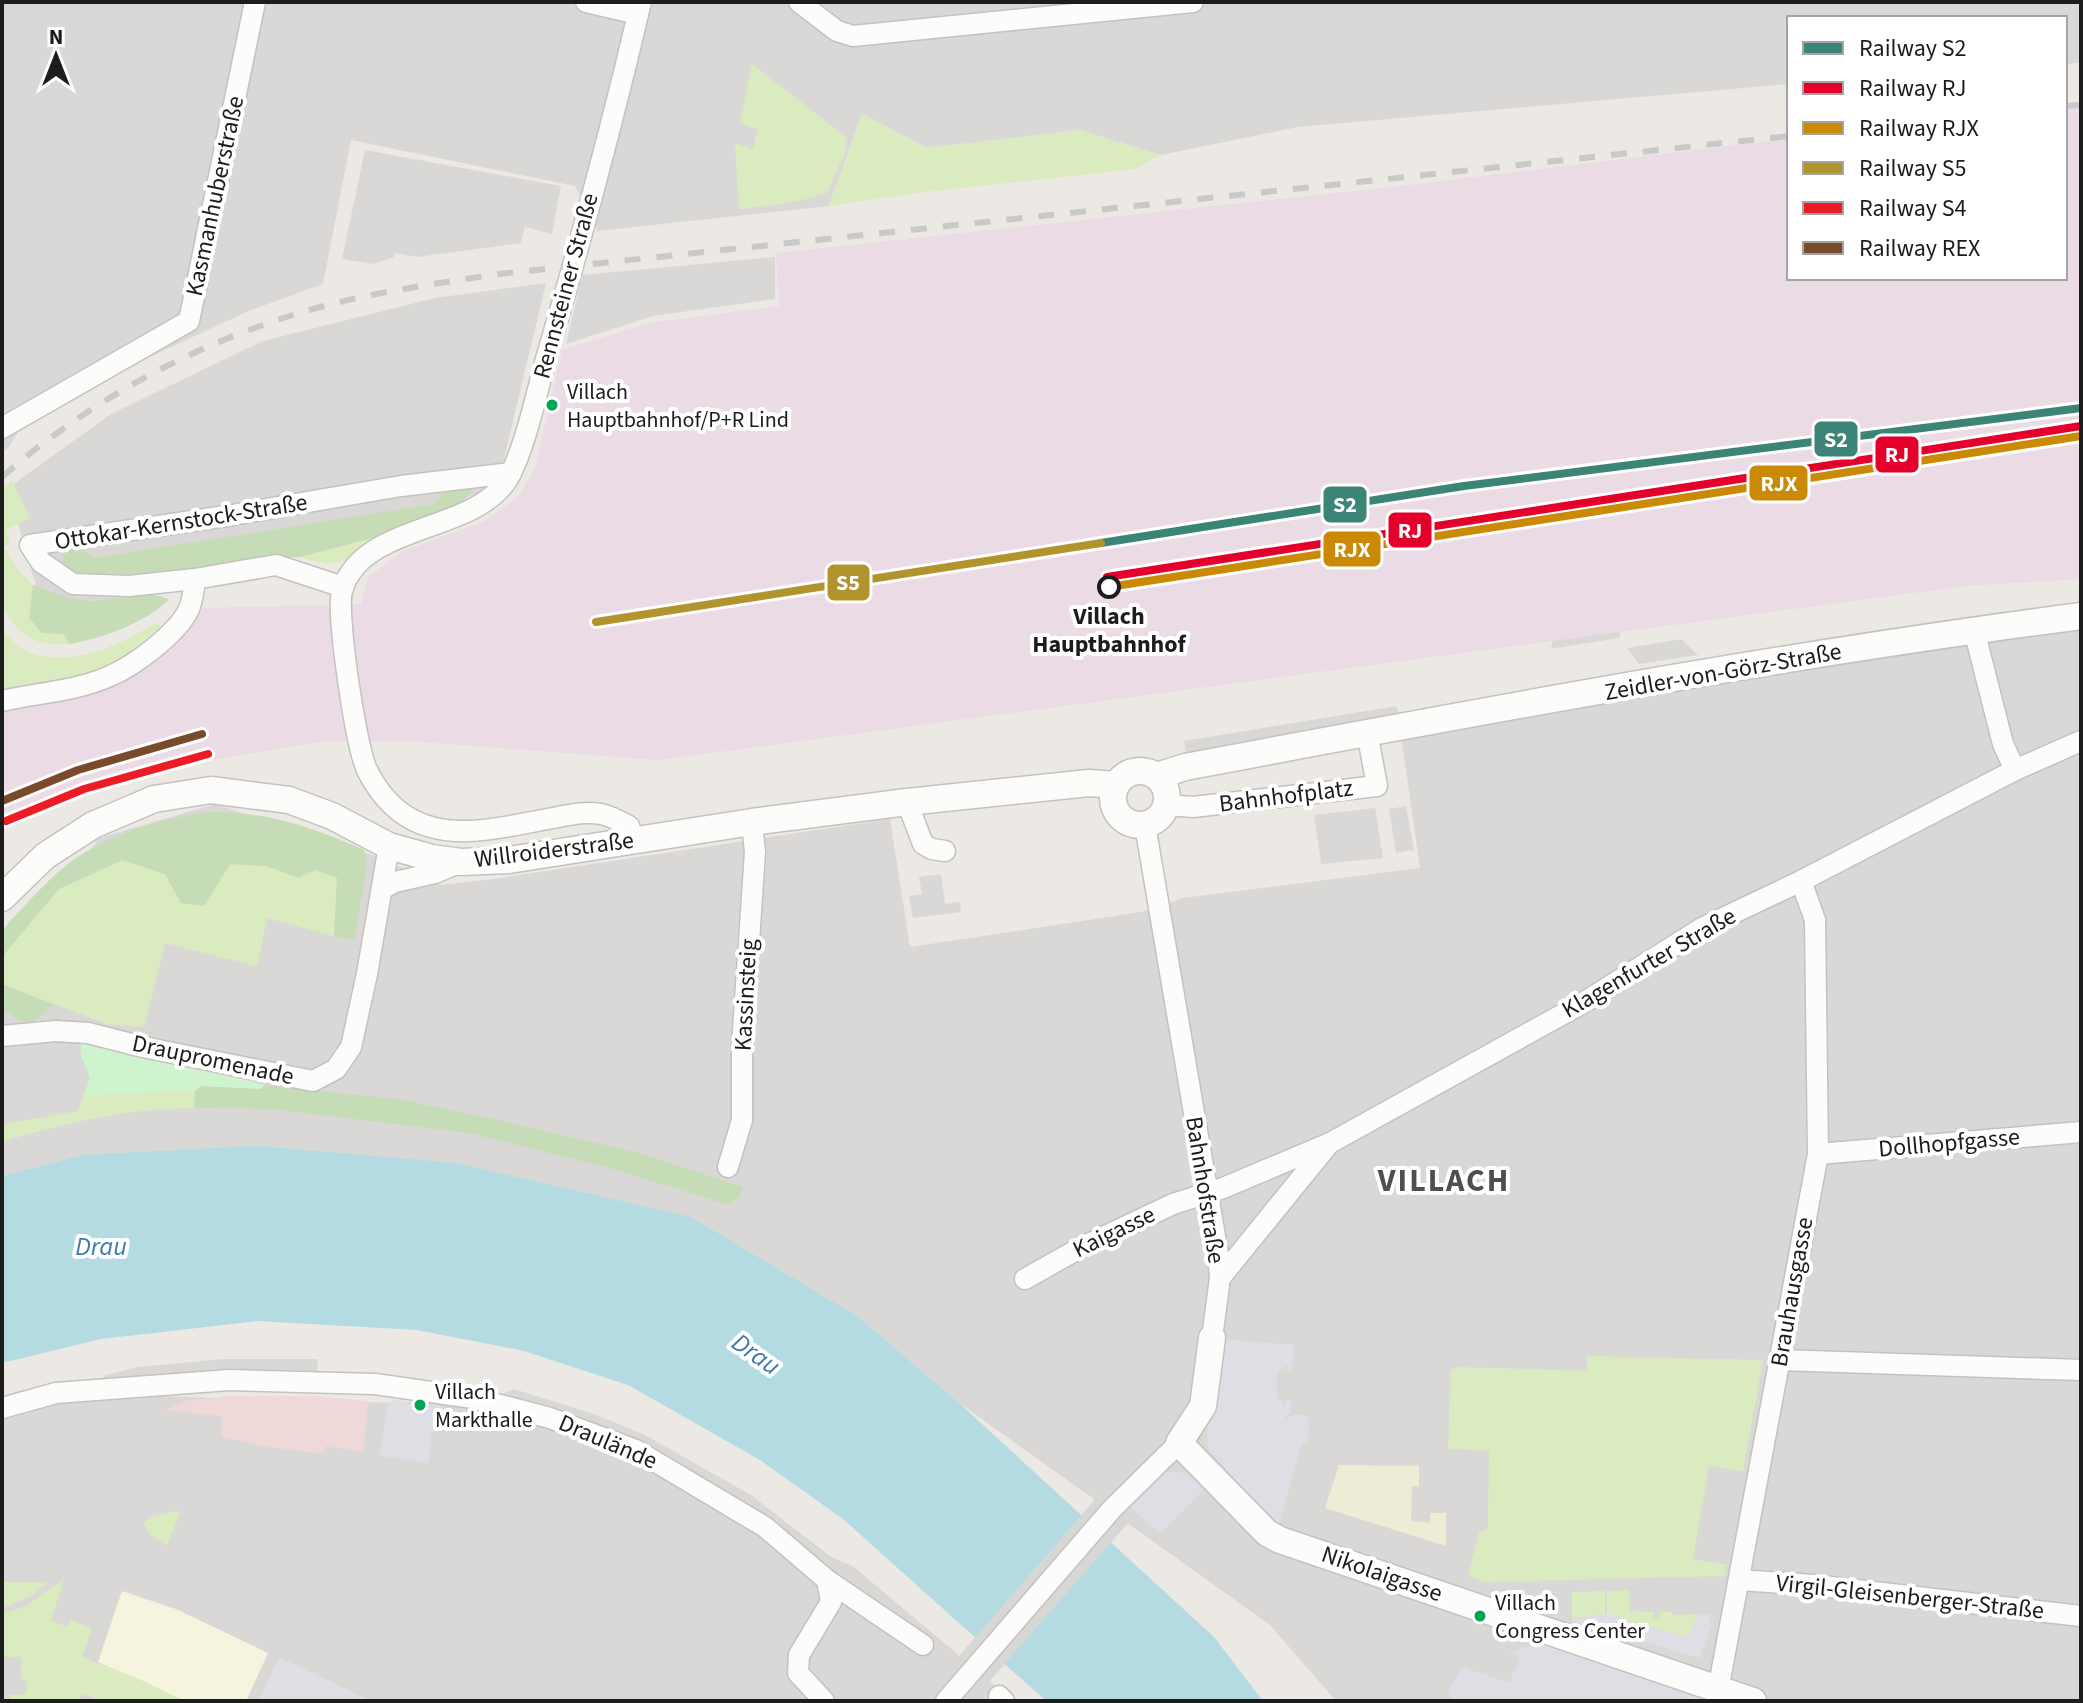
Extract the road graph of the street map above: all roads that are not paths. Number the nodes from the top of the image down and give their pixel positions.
1 (255, 2) edge
2 (586, 2) edge
3 (799, 2) edge
4 (1193, 2) edge
5 (639, 8) edge
6 (2, 428) edge
7 (511, 473) junction
8 (195, 579) junction
9 (343, 587) junction
10 (2081, 616) edge
11 (1974, 630) junction
12 (2, 701) edge
13 (1367, 732) junction
14 (2081, 741) edge
15 (2015, 770) junction
16 (1157, 776) junction
17 (1116, 785) junction
18 (907, 802) junction
19 (1167, 805) junction
20 (752, 822) junction
21 (1145, 825) junction
22 (634, 841) junction
23 (389, 846) junction
24 (945, 851) dead end
25 (461, 862) junction
26 (1801, 881) junction
27 (382, 889) junction
28 (2, 898) edge
29 (2, 1036) edge
30 (2081, 1132) edge
31 (1330, 1143) junction
32 (1818, 1154) junction
33 (728, 1167) dead end
34 (1206, 1192) junction
35 (1220, 1278) junction
36 (1025, 1279) dead end
37 (1212, 1338) joint
38 (1780, 1360) junction
39 (2081, 1370) edge
40 (2, 1408) edge
41 (1179, 1443) junction
42 (827, 1580) junction
43 (1739, 1580) junction
44 (2081, 1616) edge
45 (923, 1645) dead end
46 (1717, 1694) edge
47 (824, 1701) edge
48 (946, 1701) edge
49 (1753, 1701) edge

1 - 6 street, Kasmanhuberstraße
2 - 5 street
3 - 4 street
5 - 7 street, Rennsteiner Straße
7 - 8 street, Ottokar-Kernstock-Straße
7 - 9 street, Rennsteiner Straße
8 - 9 street
8 - 12 street
9 - 22 street
10 - 11 street, Zeidler-von-Görz-Straße
11 - 13 street, Zeidler-von-Görz-Straße
11 - 15 street
13 - 16 street, Bahnhofplatz
13 - 19 street, Bahnhofplatz
14 - 15 street, Klagenfurter Straße
15 - 26 street, Klagenfurter Straße
16 - 17 street, Bahnhofplatz
16 - 19 street
17 - 18 street, Bahnhofplatz
17 - 21 street
18 - 20 street, Willroiderstraße
18 - 24 street
19 - 21 street
20 - 22 street, Willroiderstraße
20 - 33 street, Kassinsteig
21 - 34 street, Bahnhofstraße
22 - 25 street, Willroiderstraße
23 - 25 street, Willroiderstraße
23 - 27 street, Draupromenade
23 - 28 street, Willroiderstraße
25 - 27 street
26 - 31 street, Klagenfurter Straße
26 - 32 street, Brauhausgasse
27 - 29 street, Draupromenade
30 - 32 street, Dollhopfgasse
31 - 34 street, Klagenfurter Straße
31 - 35 street, Klagenfurter Straße
32 - 38 street, Brauhausgasse
34 - 35 street, Bahnhofstraße
34 - 36 street, Kaigasse
35 - 37 street, Bahnhofstraße
37 - 41 street, Bahnhofstraße
38 - 39 street
38 - 43 street, Brauhausgasse
40 - 42 street, Draulände
41 - 46 street, Nikolaigasse
41 - 48 street, Bahnhofstraße
42 - 45 street, Draulände
42 - 47 street
43 - 44 street, Virgil-Gleisenberger-Straße
43 - 46 street, Brauhausgasse
46 - 49 street, Nikolaigasse

